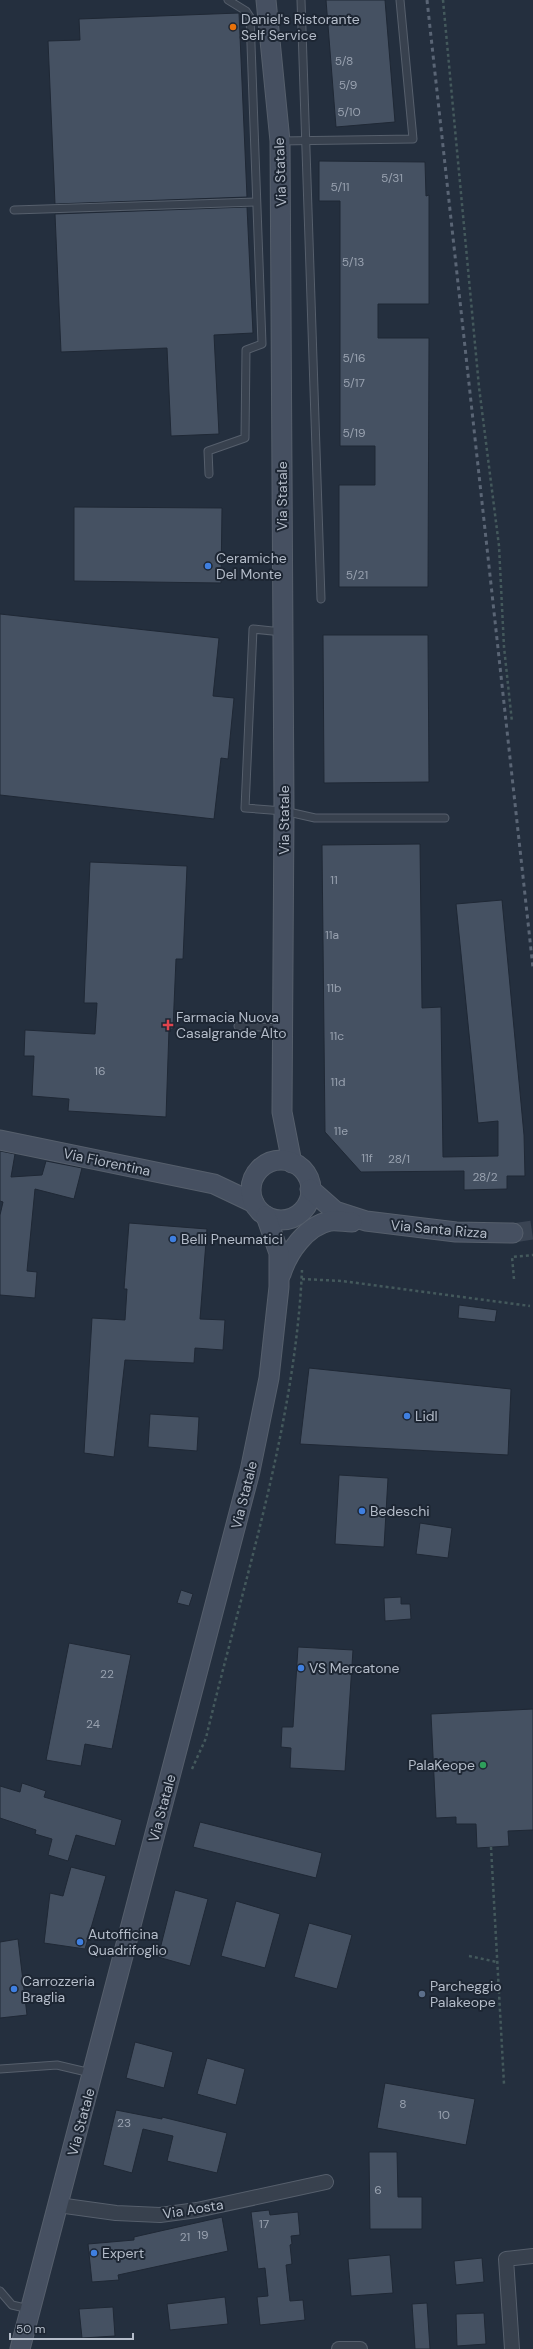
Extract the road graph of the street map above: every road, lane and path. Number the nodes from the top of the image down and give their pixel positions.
1 (228, 0) edge
2 (266, 0) edge
3 (301, 0) edge
4 (400, 0) edge
5 (443, 0) edge
6 (280, 141) junction
7 (307, 141) junction
8 (256, 202) junction
9 (14, 210) dead end
10 (209, 474) dead end
11 (322, 599) dead end
12 (283, 632) junction
13 (512, 722) dead end
14 (284, 811) junction
15 (445, 818) dead end
16 (238, 1026) dead end
17 (283, 1028) junction
18 (282, 1112) junction
19 (0, 1140) edge
20 (292, 1163) junction
21 (262, 1168) junction
22 (214, 1184) junction
23 (310, 1189) junction
24 (260, 1210) junction
25 (297, 1215) junction
26 (332, 1220) junction
27 (366, 1221) junction
28 (514, 1233) tunnel mouth
29 (533, 1255) edge
30 (280, 1270) junction
31 (302, 1279) dead end
32 (514, 1280) dead end
33 (530, 1306) dead end
34 (491, 1847) dead end
35 (469, 1956) dead end
36 (497, 1962) junction
37 (0, 2069) edge
38 (93, 2073) junction
39 (504, 2084) dead end
40 (326, 2182) dead end
41 (58, 2205) junction
42 (533, 2256) edge
43 (0, 2292) edge
44 (31, 2310) junction
45 (20, 2349) edge
46 (339, 2349) edge
47 (360, 2349) edge
48 (512, 2349) edge

1 - 8 lane
2 - 6 main road, Via Statale
3 - 7 lane
4 - 7 lane
5 - 13 path
6 - 7 lane
6 - 12 main road, Via Statale
7 - 11 lane
8 - 9 lane
8 - 10 lane
12 - 14 main road, Via Statale
12 - 14 lane
14 - 15 lane
14 - 17 main road, Via Statale
16 - 17 lane
17 - 18 main road, Via Statale
18 - 20 main road, Via Statale
18 - 21 main road, Via Statale
19 - 22 main road, Via Fiorentina
20 - 21 main road
20 - 23 main road
21 - 22 main road, Via Fiorentina
21 - 24 main road, Via Statale
22 - 24 main road, Via Fiorentina
23 - 25 main road, Via Statale
23 - 27 main road, Via Santa Rizza
24 - 25 main road
24 - 30 main road, Via Statale
25 - 26 main road, Via Santa Rizza
25 - 30 main road, Via Statale
26 - 27 main road, Via Santa Rizza
26 - 30 main road, Via Santa Rizza
27 - 28 main road, Via Santa Rizza
29 - 32 path
30 - 38 main road, Via Statale
31 - 33 path
34 - 36 path
35 - 36 path
36 - 39 path
37 - 38 lane
38 - 41 main road, Via Statale
40 - 41 street, Via Aosta
41 - 44 main road, Via Statale
42 - 48 street
43 - 44 lane
44 - 45 main road, Via Statale
46 - 47 street

